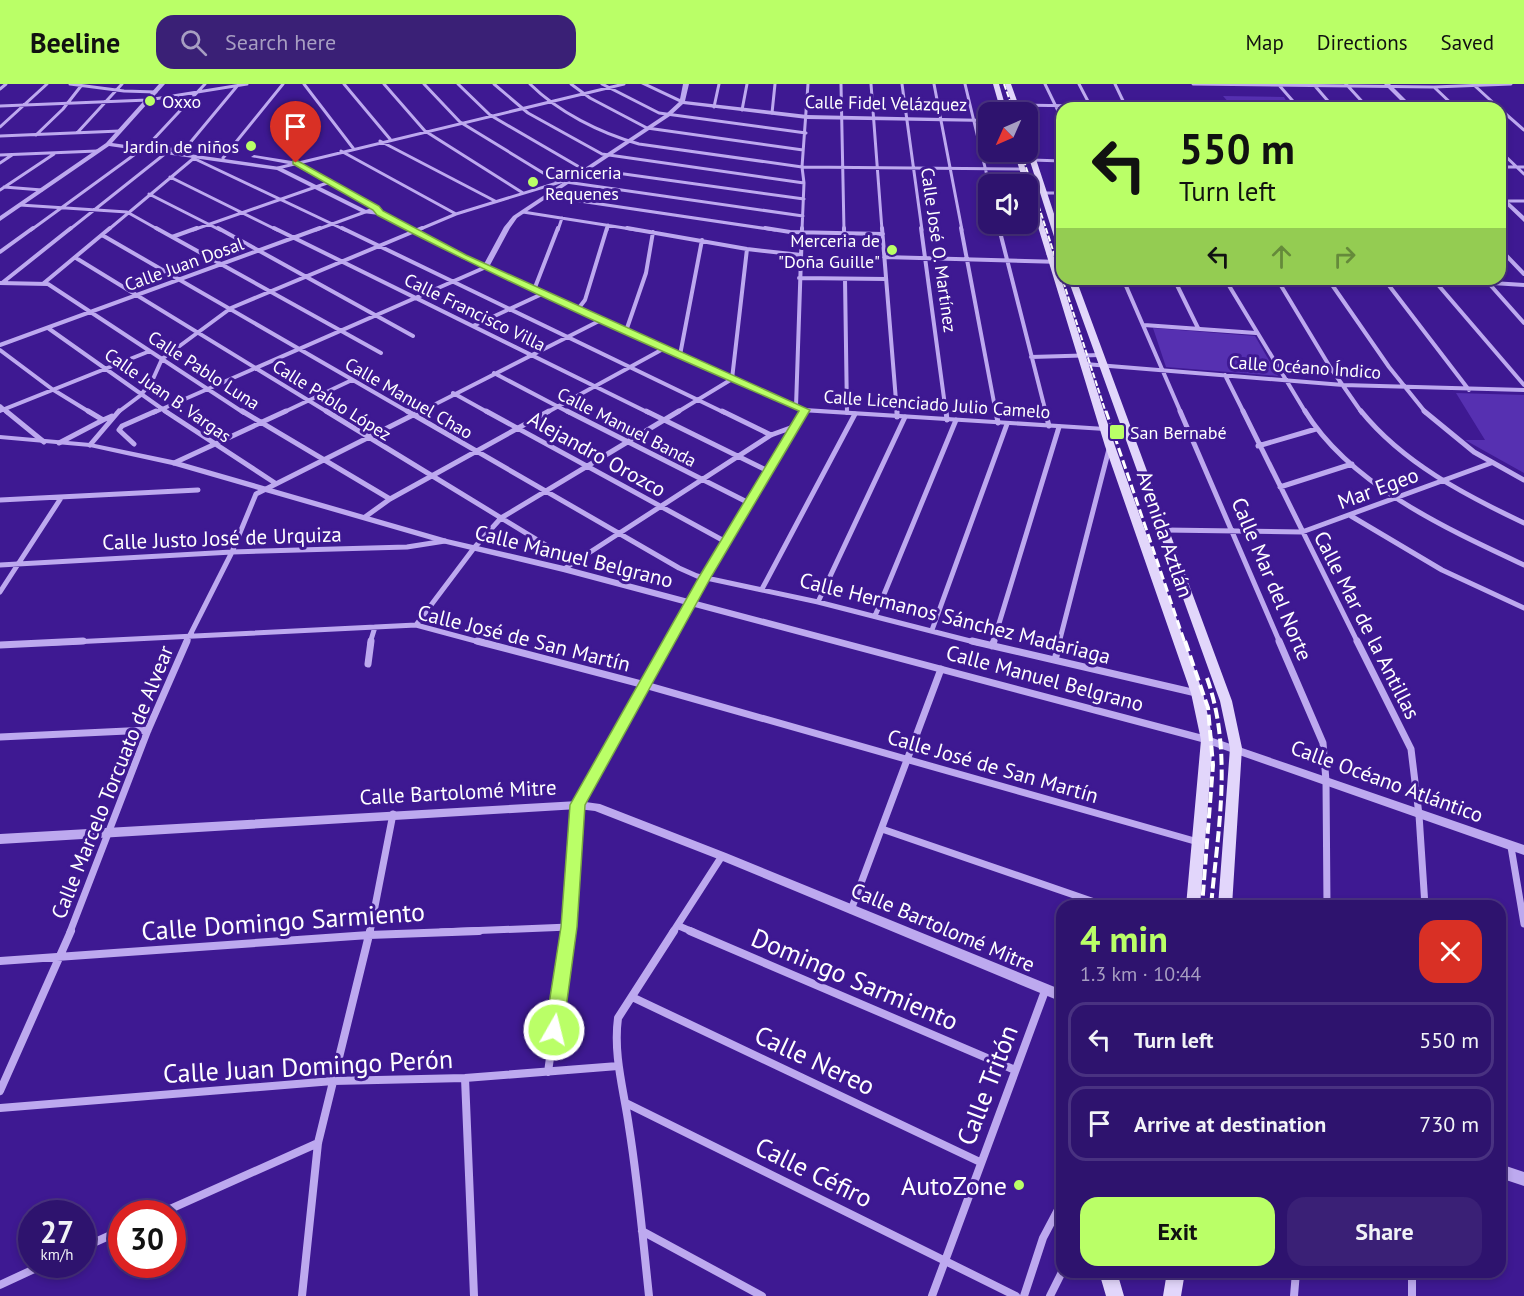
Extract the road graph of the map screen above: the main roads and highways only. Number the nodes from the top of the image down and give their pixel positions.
1 (996, 84) edge
2 (1008, 84) edge
3 (1001, 102) edge
4 (1015, 102) edge
5 (1033, 162) edge
6 (1038, 215) edge
7 (1056, 232) edge
8 (1054, 259) edge
9 (1061, 285) edge
10 (1074, 285) edge
11 (1193, 900) edge
12 (1225, 900) edge
13 (1110, 1278) edge
14 (1175, 1278) edge
15 (1116, 1296) edge
16 (1172, 1296) edge

1 - 3 main road
2 - 4 main road
5 - 7 main road
6 - 8 main road, Avenida Aztlán
9 - 11 main road, Avenida Aztlán
10 - 12 main road, Avenida Aztlán
13 - 15 main road
14 - 16 main road

